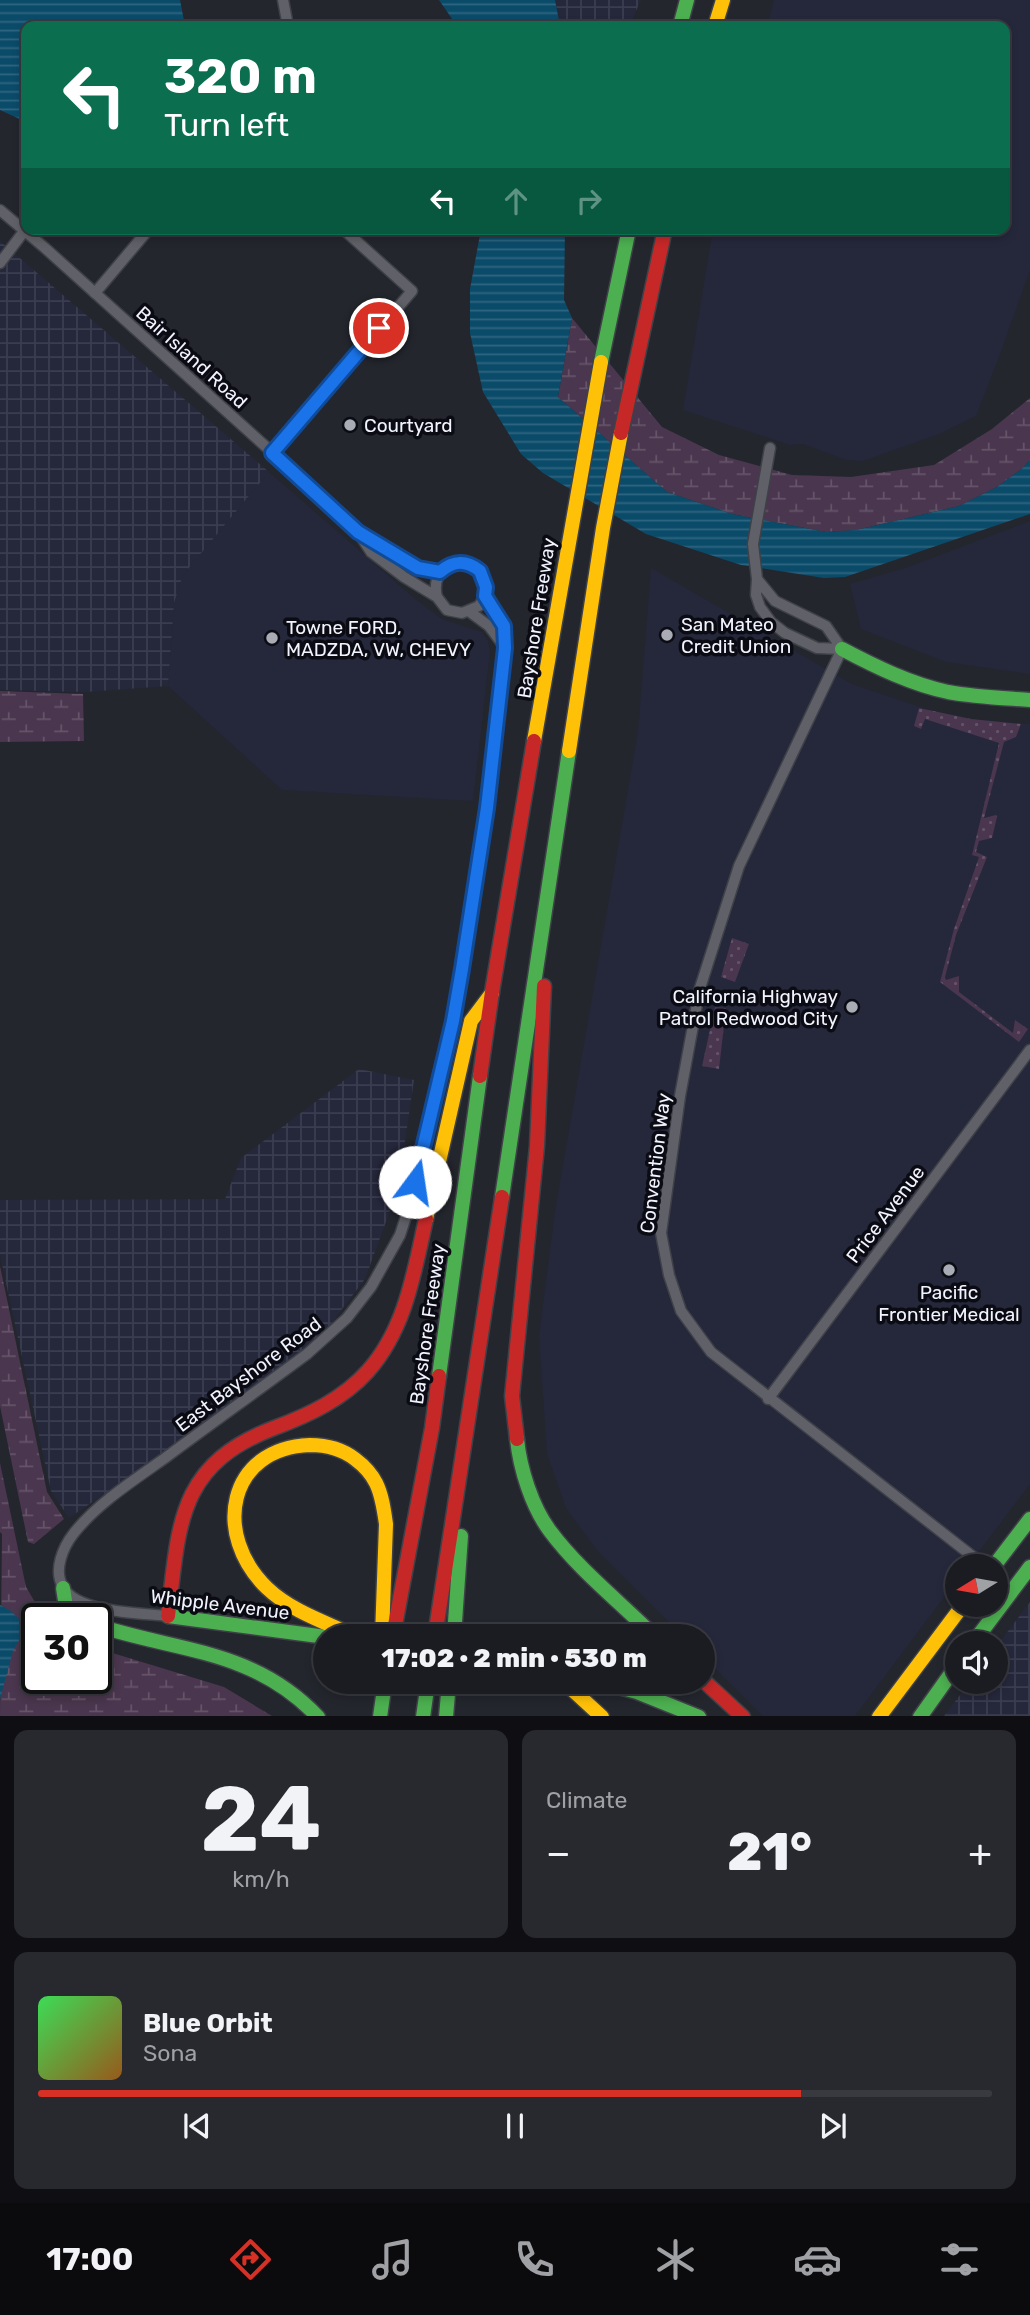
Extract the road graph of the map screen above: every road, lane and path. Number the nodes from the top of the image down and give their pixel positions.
1 (283, 0) edge
2 (687, 0) edge
3 (723, 0) edge
4 (287, 21) edge
5 (681, 21) edge
6 (717, 21) edge
7 (0, 211) edge
8 (21, 227) edge
9 (21, 235) edge
10 (31, 235) edge
11 (144, 235) edge
12 (350, 235) edge
13 (628, 235) edge
14 (664, 235) edge
15 (0, 263) edge
16 (95, 293) junction
17 (770, 448) dead end
18 (272, 453) junction
19 (358, 532) junction
20 (440, 572) junction
21 (757, 574) junction
22 (485, 596) junction
23 (437, 597) junction
24 (470, 612) junction
25 (505, 648) junction
26 (842, 649) junction
27 (1030, 700) edge
28 (547, 897) junction
29 (492, 992) junction
30 (1030, 1050) edge
31 (768, 1399) junction
32 (465, 1433) junction
33 (1030, 1519) edge
34 (969, 1554) edge
35 (1003, 1554) edge
36 (1030, 1567) edge
37 (63, 1588) junction
38 (63, 1603) edge
39 (168, 1616) junction
40 (954, 1617) edge
41 (990, 1617) edge
42 (989, 1621) junction
43 (331, 1624) edge
44 (380, 1624) edge
45 (395, 1624) edge
46 (437, 1624) edge
47 (455, 1624) edge
48 (642, 1624) edge
49 (112, 1629) edge
50 (982, 1631) edge
51 (313, 1635) edge
52 (945, 1682) edge
53 (715, 1691) edge
54 (383, 1694) edge
55 (426, 1694) edge
56 (448, 1694) edge
57 (577, 1694) edge
58 (638, 1694) edge
59 (317, 1716) edge
60 (380, 1716) edge
61 (423, 1716) edge
62 (446, 1716) edge
63 (601, 1716) edge
64 (697, 1716) edge
65 (743, 1716) edge
66 (880, 1716) edge
67 (921, 1716) edge

1 - 4 street
2 - 5 main road
3 - 6 main road
7 - 8 street, Bair Island Road
9 - 15 street
10 - 16 street, Bair Island Road
11 - 16 street
12 - 18 street
13 - 29 main road, Bayshore Freeway
14 - 28 main road
16 - 18 street, Bair Island Road
17 - 21 street
18 - 19 street, Bair Island Road
19 - 20 street, Bair Island Road
19 - 23 street, Bair Island Road
20 - 22 street
20 - 23 street
21 - 26 street
21 - 26 street
22 - 24 street
22 - 25 street, East Bayshore Road
23 - 24 street
24 - 25 street
25 - 37 street, East Bayshore Road
26 - 27 main road
26 - 31 street, Convention Way
28 - 32 main road
28 - 48 main road
29 - 39 main road
29 - 45 main road, Bayshore Freeway
30 - 31 street, Price Avenue
31 - 34 street, Convention Way
32 - 46 main road
32 - 47 main road
33 - 35 main road
36 - 42 main road
37 - 38 main road
37 - 39 street, Whipple Avenue
39 - 51 main road, Whipple Avenue
40 - 66 main road
41 - 42 main road
42 - 50 main road
43 - 44 main road
49 - 59 main road
52 - 67 main road
53 - 65 main road
54 - 60 main road
55 - 61 main road
56 - 62 main road
57 - 63 main road
58 - 64 main road

